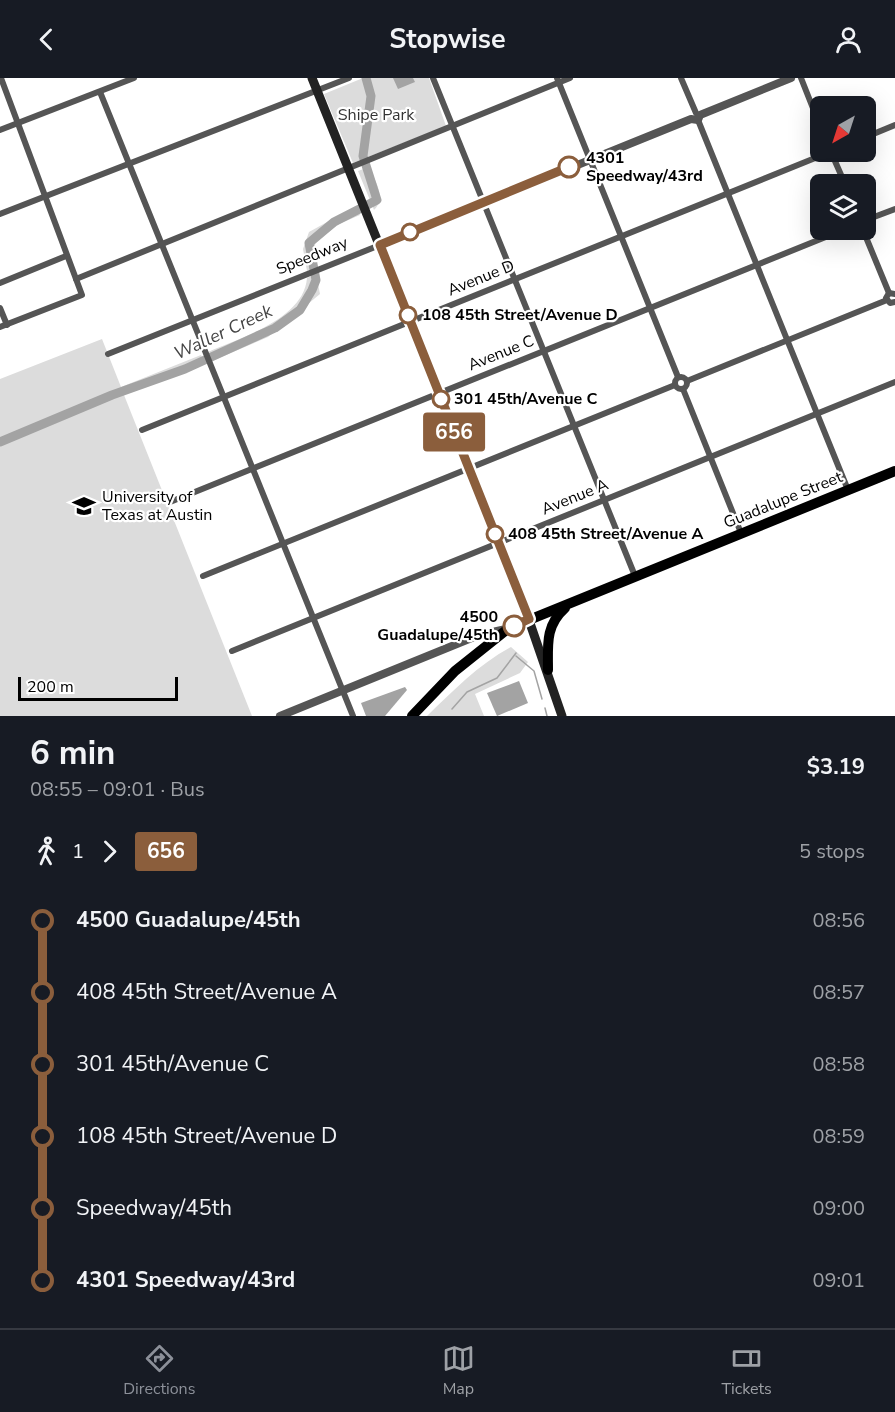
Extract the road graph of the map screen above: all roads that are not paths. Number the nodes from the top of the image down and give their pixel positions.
1 (1, 78) edge
2 (134, 78) edge
3 (312, 78) edge
4 (349, 78) edge
5 (433, 78) edge
6 (570, 78) edge
7 (681, 78) edge
8 (791, 78) edge
9 (801, 78) edge
10 (558, 80) edge
11 (317, 90) junction
12 (100, 92) junction
13 (810, 101) edge
14 (697, 117) junction
15 (20, 124) junction
16 (895, 125) edge
17 (452, 126) junction
18 (0, 130) edge
19 (876, 133) edge
20 (590, 159) junction
21 (810, 160) edge
22 (129, 165) junction
23 (349, 167) junction
24 (727, 193) junction
25 (45, 197) junction
26 (484, 203) junction
27 (895, 208) edge
28 (0, 214) edge
29 (876, 216) edge
30 (621, 236) junction
31 (818, 240) edge
32 (867, 240) edge
33 (161, 243) junction
34 (380, 245) junction
35 (66, 256) junction
36 (756, 265) junction
37 (76, 279) junction
38 (514, 279) junction
39 (0, 283) edge
40 (892, 300) edge
41 (0, 308) edge
42 (650, 308) junction
43 (192, 321) junction
44 (410, 321) junction
45 (3, 326) edge
46 (786, 339) junction
47 (543, 351) junction
48 (108, 354) dead end
49 (678, 377) junction
50 (687, 381) junction
51 (895, 382) edge
52 (675, 385) junction
53 (683, 389) junction
54 (439, 393) junction
55 (222, 398) junction
56 (817, 414) junction
57 (574, 426) junction
58 (142, 430) dead end
59 (711, 458) junction
60 (469, 468) junction
61 (251, 469) junction
62 (895, 471) edge
63 (848, 490) junction
64 (604, 500) junction
65 (170, 502) dead end
66 (741, 533) junction
67 (499, 543) junction
68 (282, 544) junction
69 (203, 576) dead end
70 (635, 576) junction
71 (572, 602) junction
72 (312, 618) junction
73 (529, 619) junction
74 (509, 628) junction
75 (232, 651) dead end
76 (548, 670) junction
77 (342, 691) junction
78 (280, 716) edge
79 (353, 716) edge
80 (412, 716) edge
81 (562, 716) edge

1 - 15 street
2 - 12 street
3 - 11 main road
4 - 11 street
5 - 17 street
6 - 10 street
7 - 14 street
8 - 14 street, Speedway
9 - 13 street
10 - 17 street
10 - 20 street
11 - 22 street
11 - 23 main road
12 - 15 street
12 - 22 street
14 - 20 street, Speedway
14 - 24 street
15 - 18 street
15 - 25 street
16 - 19 street
17 - 23 street
17 - 26 street
20 - 26 street, Speedway
20 - 30 street
21 - 24 street, Avenue D
22 - 25 street
22 - 33 street
23 - 33 street
23 - 34 main road
24 - 30 street, Avenue D
24 - 36 street
25 - 28 street
25 - 35 street
26 - 34 street, Speedway
26 - 38 street
27 - 29 street
30 - 38 street, Avenue D
30 - 42 street
31 - 36 street, Avenue C
32 - 40 street
33 - 37 street
33 - 43 street
34 - 43 street, Speedway
34 - 44 main road
35 - 37 street
35 - 39 street
36 - 42 street, Avenue C
36 - 46 street
37 - 45 street
38 - 44 street, Avenue D
38 - 47 street
40 - 46 street
41 - 45 street
42 - 47 street, Avenue C
42 - 49 street
43 - 48 street, Speedway
43 - 55 street
44 - 54 main road
44 - 55 street, Avenue D
46 - 50 street
46 - 56 street
47 - 54 street, Avenue C
47 - 57 street
49 - 50 street
49 - 52 street
50 - 53 street
51 - 56 street, Avenue A
52 - 53 street
52 - 57 street
53 - 59 street
54 - 60 main road
54 - 61 street, Avenue C
55 - 58 street, Avenue D
55 - 61 street
56 - 59 street, Avenue A
56 - 63 street
57 - 60 street
57 - 64 street
59 - 64 street, Avenue A
59 - 66 street
60 - 67 main road
60 - 68 street
61 - 65 street, Avenue C
61 - 68 street
62 - 63 main road, Guadalupe Street
63 - 66 main road, Guadalupe Street
64 - 67 street, Avenue A
64 - 70 street
66 - 70 main road, Guadalupe Street
67 - 72 street, Avenue A
67 - 73 main road
68 - 69 street
68 - 72 street
70 - 71 main road, Guadalupe Street
71 - 73 main road, Guadalupe Street
71 - 76 main road
72 - 75 street, Avenue A
72 - 77 street
73 - 74 main road, Guadalupe Street
73 - 76 main road
74 - 77 street, Guadalupe Street
74 - 80 main road
76 - 81 main road
77 - 78 street, Guadalupe Street
77 - 79 street

